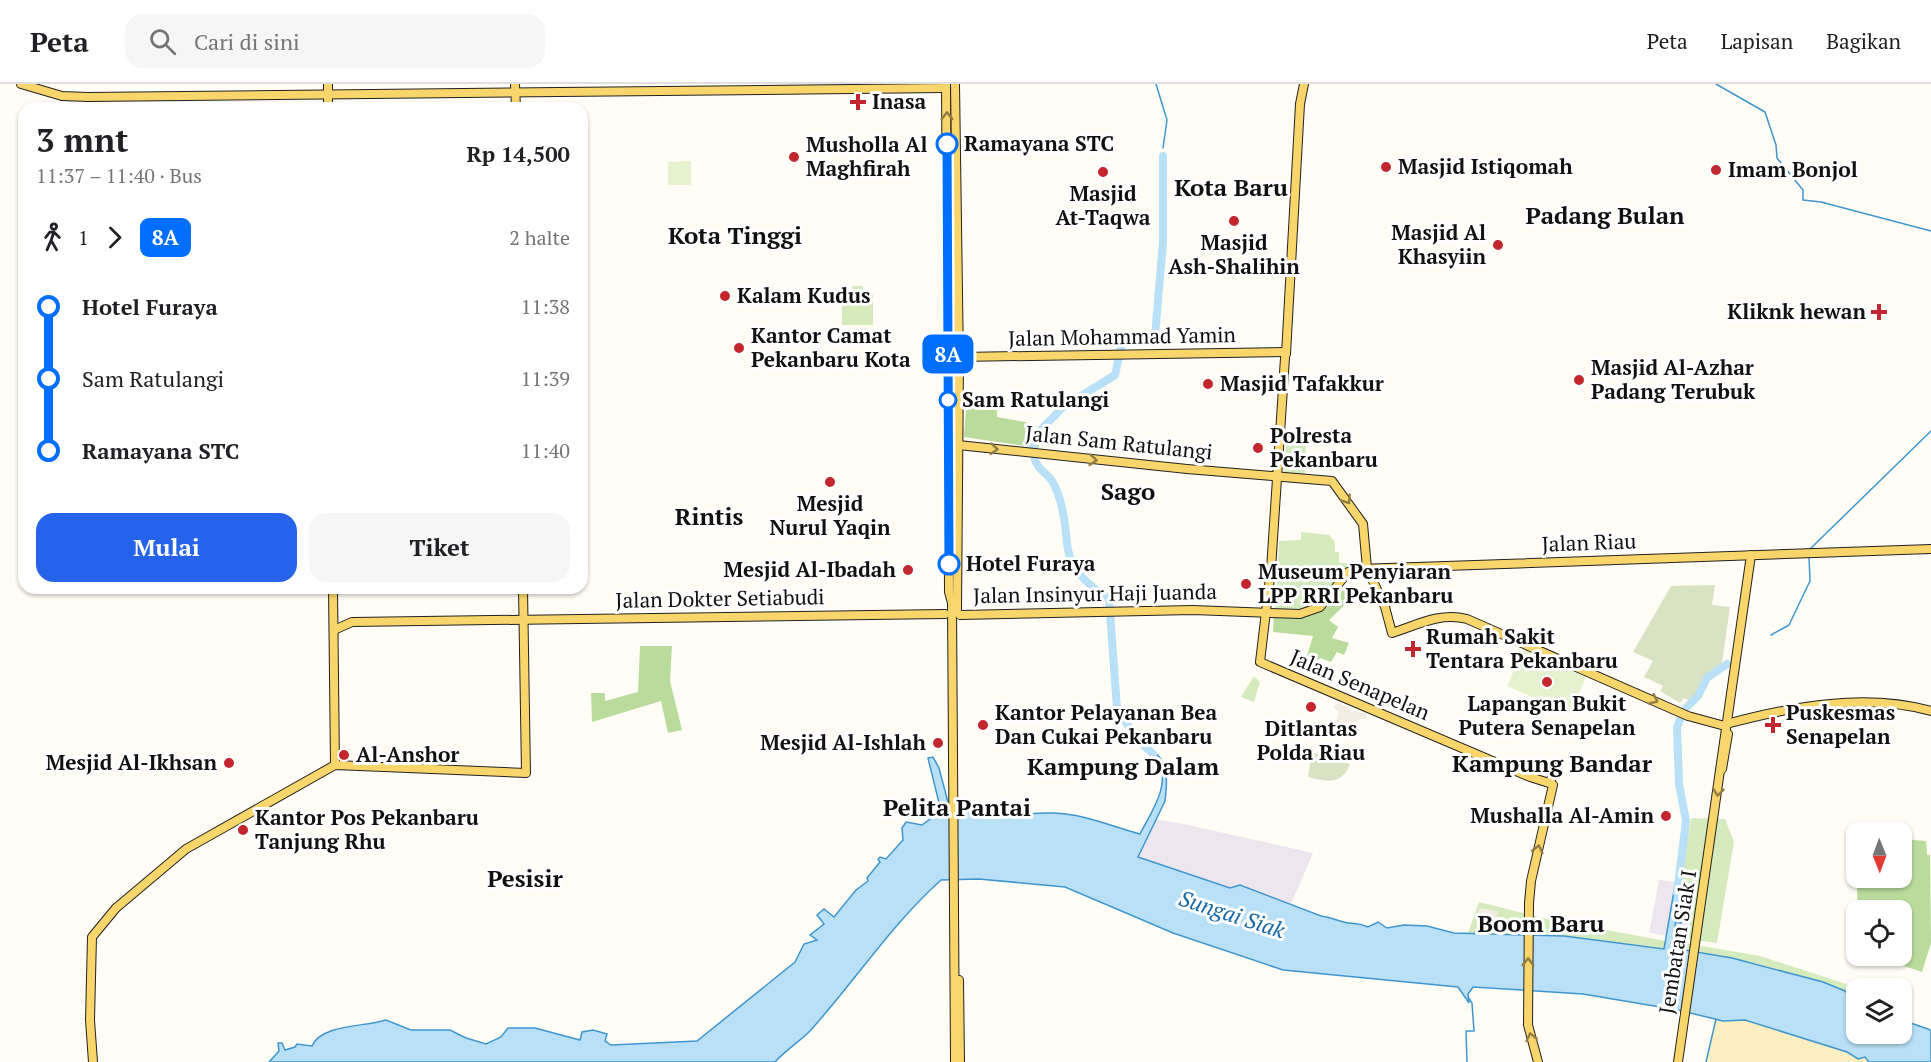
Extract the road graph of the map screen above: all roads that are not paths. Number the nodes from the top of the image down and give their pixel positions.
1 (21, 84) edge
2 (328, 84) edge
3 (524, 84) edge
4 (646, 84) edge
5 (790, 84) edge
6 (955, 84) edge
7 (1304, 85) edge
8 (946, 86) edge
9 (771, 87) edge
10 (515, 88) edge
11 (804, 89) junction
12 (656, 90) junction
13 (328, 94) junction
14 (328, 102) edge
15 (948, 344) junction
16 (959, 344) junction
17 (1286, 353) junction
18 (959, 360) junction
19 (948, 364) junction
20 (958, 446) junction
21 (1277, 476) junction
22 (1931, 549) edge
23 (1751, 555) junction
24 (1367, 568) junction
25 (333, 594) edge
26 (523, 594) edge
27 (954, 604) junction
28 (1267, 613) junction
29 (334, 614) junction
30 (945, 614) dead end
31 (960, 615) dead end
32 (523, 619) junction
33 (352, 622) junction
34 (334, 630) junction
35 (1931, 711) edge
36 (1727, 725) junction
37 (335, 765) junction
38 (1558, 767) dead end
39 (1550, 788) junction
40 (93, 1062) edge
41 (955, 1062) edge
42 (960, 1062) edge
43 (1538, 1062) edge
44 (1678, 1062) edge

1 - 13 main road
2 - 13 main road
3 - 10 main road
4 - 12 main road
5 - 11 main road
6 - 16 main road
7 - 17 main road
8 - 11 main road
15 -> 8 main road
9 - 11 main road
9 - 12 main road
10 - 12 main road
10 - 13 main road
13 - 14 main road
15 - 16 main road
15 - 19 main road
16 - 18 main road
17 - 18 main road, Jalan Mohammad Yamin
17 - 21 main road
18 - 19 main road, Jalan Mohammad Yamin
18 - 20 main road
19 - 27 main road
20 -> 21 main road, Jalan Sam Ratulangi
20 - 27 main road
21 -> 24 main road, Jalan Sam Ratulangi
21 - 28 main road
22 - 23 main road, Jalan Riau
23 - 24 main road, Jalan Riau
23 - 36 main road, Jembatan Siak I
24 - 28 main road, Jalan Riau
24 -> 36 main road, Jalan Sam Ratulangi
25 - 29 main road
26 - 32 main road
27 - 41 main road
27 - 42 main road
28 - 31 main road, Jalan Insinyur Haji Juanda
28 - 39 main road, Jalan Senapelan
29 - 33 main road, Jalan Dokter Setiabudi
29 - 34 main road
30 - 32 main road, Jalan Dokter Setiabudi
32 - 33 main road, Jalan Dokter Setiabudi
32 - 37 main road
33 - 34 main road, Jalan Dokter Setiabudi
34 - 37 main road
35 - 36 main road
36 -> 44 main road, Jembatan Siak I
37 - 40 main road
38 - 39 main road
43 -> 39 main road

